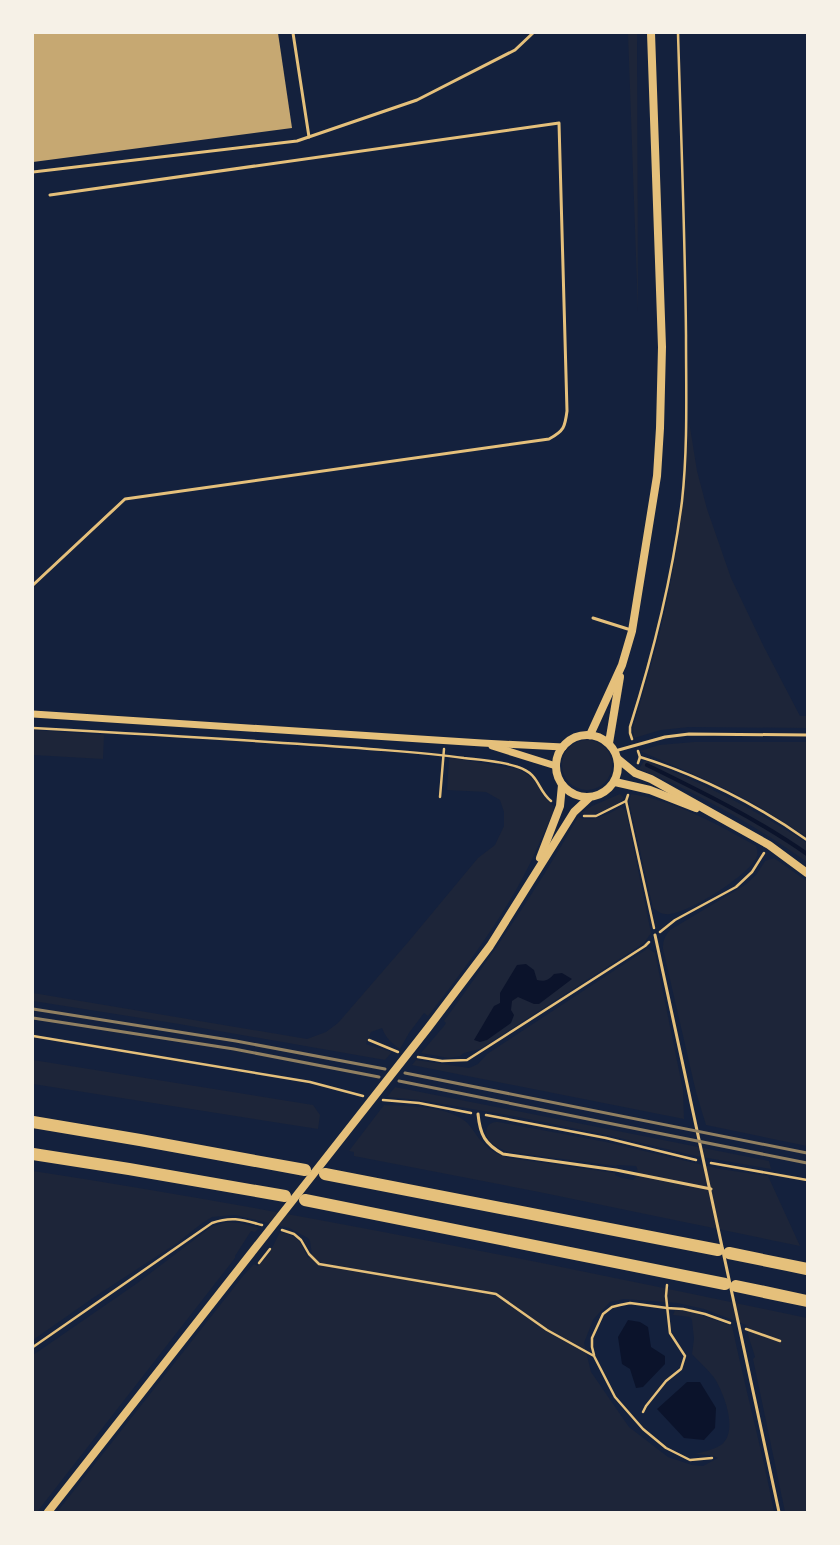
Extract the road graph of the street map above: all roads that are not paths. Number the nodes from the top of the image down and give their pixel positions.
1 (293, 33) edge
2 (533, 33) edge
3 (651, 33) edge
4 (308, 137) junction
5 (33, 172) edge
6 (50, 195) dead end
7 (33, 585) edge
8 (593, 618) dead end
9 (632, 631) junction
10 (622, 665) junction
11 (33, 714) edge
12 (590, 735) junction
13 (807, 735) edge
14 (609, 743) junction
15 (482, 744) junction
16 (563, 746) junction
17 (617, 755) junction
18 (556, 766) junction
19 (615, 782) junction
20 (562, 785) junction
21 (589, 798) junction
22 (723, 819) junction
23 (807, 873) edge
24 (533, 875) junction
25 (655, 935) road end
26 (478, 1114) road end
27 (33, 1122) edge
28 (33, 1154) edge
29 (305, 1170) dead end
30 (325, 1174) dead end
31 (711, 1189) junction
32 (285, 1196) dead end
33 (305, 1200) dead end
34 (807, 1269) edge
35 (807, 1301) edge
36 (48, 1512) edge
37 (779, 1512) edge

1 - 4 lane
2 - 4 lane
3 - 9 main road
4 - 5 lane
6 - 7 lane
8 - 9 lane
9 - 10 main road
10 - 12 main road
10 - 14 main road
11 - 15 street
12 - 14 main road
12 - 16 main road
13 - 17 lane
14 - 17 main road
15 - 16 street
15 - 18 street
16 - 18 main road
17 - 19 main road
17 - 22 main road
18 - 20 main road
19 - 21 main road
19 - 22 main road
20 - 21 main road
20 - 24 main road
21 - 24 main road
22 - 23 main road
24 - 36 main road
25 - 31 lane
26 - 31 lane
27 - 29 highway
28 - 32 highway
30 - 34 highway
31 - 37 lane
33 - 35 highway

